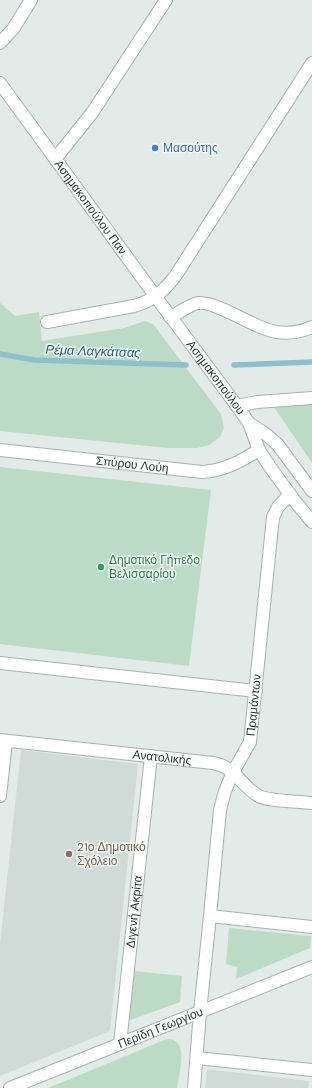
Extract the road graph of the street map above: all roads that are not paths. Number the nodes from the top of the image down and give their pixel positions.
1 (31, 0) edge
2 (166, 0) edge
3 (0, 43) edge
4 (312, 63) edge
5 (0, 83) edge
6 (55, 159) junction
7 (156, 297) junction
8 (170, 317) junction
9 (47, 322) dead end
10 (312, 327) edge
11 (182, 333) joint
12 (312, 398) edge
13 (237, 406) junction
14 (249, 423) junction
15 (0, 450) edge
16 (259, 450) junction
17 (312, 492) edge
18 (290, 494) junction
19 (312, 522) edge
20 (0, 663) edge
21 (256, 691) junction
22 (3, 741) edge
23 (151, 756) junction
24 (233, 772) junction
25 (0, 796) edge
26 (312, 803) edge
27 (210, 916) junction
28 (312, 927) edge
29 (312, 967) edge
30 (200, 1012) junction
31 (120, 1044) junction
32 (197, 1058) junction
33 (312, 1070) edge
34 (10, 1088) edge
35 (194, 1088) edge

1 - 3 street
2 - 6 street
4 - 7 street
5 - 6 street, Ασημακοπούλου Παν.
6 - 7 street, Ασημακοπούλου Παν.
7 - 8 street, Ασημακοπούλου Παν.
7 - 9 street
8 - 10 street
8 - 11 street, Ασημακοπούλου Παν.
11 - 13 street, Ασημακοπούλου
12 - 13 street
13 - 14 street, Ασημακοπούλου
14 - 16 street, Ασημακοπούλου
14 - 17 street, Ασημακοπούλου
15 - 16 street, Σπύρου Λούη
16 - 18 street, Ασημακοπούλου
18 - 19 street, Ασημακοπούλου
18 - 21 street, Πραμάντων
20 - 21 street
21 - 24 street, Πραμάντων
22 - 23 street, Ανατολικής
22 - 25 street
23 - 24 street, Ανατολικής
23 - 31 street, Διγενή Ακρίτα
24 - 26 street, Ανατολικής
24 - 27 street, Πραμάντων
27 - 28 street
27 - 30 street, Πραμάντων
29 - 30 street, Περίδη Γεωργίου
30 - 31 street, Περίδη Γεωργίου
30 - 32 street, Πραμάντων
31 - 34 street, Περίδη Γεωργίου
32 - 33 street
32 - 35 street, Πραμάντων

